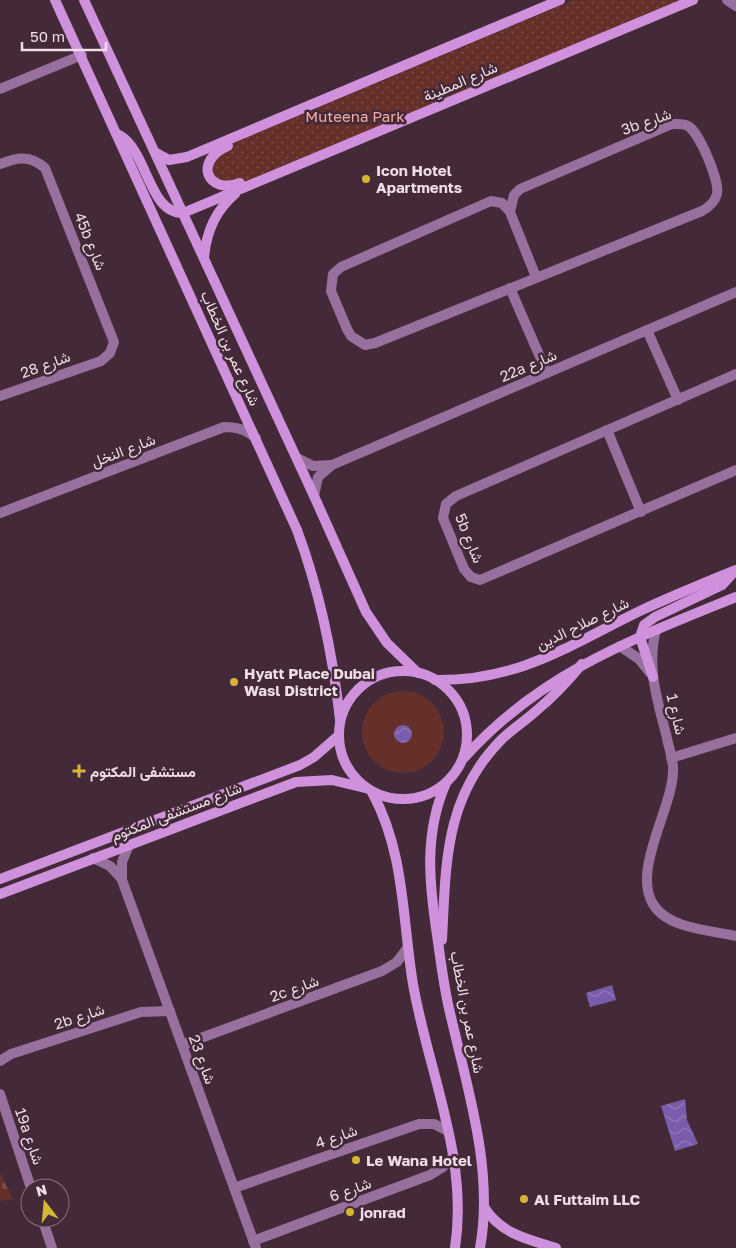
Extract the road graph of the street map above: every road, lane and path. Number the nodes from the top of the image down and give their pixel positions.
1 (55, 0) edge
2 (84, 0) edge
3 (560, 0) edge
4 (693, 0) edge
5 (727, 0) edge
6 (736, 6) edge
7 (82, 55) junction
8 (0, 89) edge
9 (323, 100) junction
10 (118, 135) junction
11 (156, 153) junction
12 (4, 163) edge
13 (298, 164) junction
14 (251, 184) junction
15 (183, 212) junction
16 (510, 212) junction
17 (204, 259) junction
18 (536, 277) junction
19 (510, 288) junction
20 (736, 292) edge
21 (647, 330) junction
22 (100, 361) joint
23 (546, 373) junction
24 (736, 374) edge
25 (0, 396) edge
26 (678, 400) junction
27 (608, 430) junction
28 (256, 438) junction
29 (297, 458) junction
30 (332, 465) junction
31 (736, 470) edge
32 (314, 496) junction
33 (641, 512) junction
34 (0, 513) edge
35 (736, 570) edge
36 (736, 597) edge
37 (656, 630) junction
38 (640, 637) junction
39 (620, 646) junction
40 (582, 664) junction
41 (418, 673) junction
42 (653, 677) junction
43 (435, 680) junction
44 (340, 720) junction
45 (338, 736) junction
46 (736, 738) edge
47 (671, 758) junction
48 (463, 759) junction
49 (446, 783) junction
50 (369, 791) junction
51 (129, 845) junction
52 (93, 858) junction
53 (0, 879) edge
54 (122, 880) junction
55 (0, 894) edge
56 (736, 936) edge
57 (408, 947) junction
58 (441, 961) junction
59 (170, 1011) junction
60 (182, 1045) junction
61 (0, 1061) edge
62 (0, 1094) edge
63 (448, 1131) junction
64 (453, 1156) junction
65 (28, 1178) edge
66 (234, 1188) junction
67 (484, 1206) junction
68 (45, 1228) edge
69 (255, 1244) edge
70 (52, 1248) edge
71 (455, 1248) edge
72 (480, 1248) edge
73 (556, 1248) edge

1 - 7 main road, شارع عمر بن الخطاب
2 - 11 main road, شارع عمر بن الخطاب
3 - 9 main road
4 - 13 main road, شارع المطينة
5 - 6 street
7 - 8 street
7 - 10 main road, شارع عمر بن الخطاب
9 - 11 main road
9 - 13 main road
10 - 15 main road
10 - 28 main road, شارع عمر بن الخطاب
11 - 15 main road, شارع عمر بن الخطاب
12 - 22 street, 45b شارع
13 - 14 main road, شارع المطينة
14 - 15 main road, شارع المطينة
14 - 17 main road
15 - 17 main road, شارع عمر بن الخطاب
16 - 18 street
16 - 18 street, 3b شارع
16 - 19 street, 3b شارع
17 - 29 main road, شارع عمر بن الخطاب
18 - 19 street, 3b شارع
19 - 23 street
20 - 21 street, 22a شارع
21 - 23 street, 22a شارع
21 - 26 street
22 - 25 street, شارع 28
23 - 30 street, 22a شارع
24 - 26 street, 5b شارع
26 - 27 street, 5b شارع
27 - 33 street
27 - 33 street, 5b شارع
28 - 34 street, شارع النخل
28 - 44 main road, شارع عمر بن الخطاب
29 - 30 street, 22a شارع
29 - 32 main road, شارع عمر بن الخطاب
30 - 32 street, 22a شارع
31 - 33 street, 5b شارع
32 - 41 main road, شارع عمر بن الخطاب
35 - 38 main road
35 - 43 main road, شارع صلاح الدين
36 - 37 main road
37 - 38 main road
37 - 42 street, شارع 1
38 - 39 main road
38 - 42 main road
39 - 40 main road
39 - 42 street, شارع 1
40 - 48 main road
40 - 58 main road
41 - 43 main road
41 - 44 main road
42 - 47 street, شارع 1
43 - 48 main road
44 - 45 main road
45 - 50 main road
45 - 53 main road, شارع مستشفى المكتوم
46 - 47 street
47 - 56 street, شارع 1
48 - 49 main road
49 - 50 main road
49 - 58 main road, شارع عمر بن الخطاب
50 - 51 main road, شارع مستشفى المكتوم
50 - 57 main road
51 - 52 main road, شارع مستشفى المكتوم
51 - 54 street, شارع 23
52 - 54 street, شارع 23
52 - 55 main road, شارع مستشفى المكتوم
54 - 59 street, شارع 23
57 - 60 street, 2c شارع
57 - 63 main road
58 - 67 main road, شارع عمر بن الخطاب
59 - 60 street, شارع 23
59 - 61 street, 2b شارع
60 - 66 street, شارع 23
62 - 65 street, 19a شارع
63 - 64 main road
63 - 66 street, شارع 4
64 - 69 street, شارع 6
64 - 71 main road
66 - 69 street, شارع 23
67 - 72 main road, شارع عمر بن الخطاب
67 - 73 main road
68 - 70 street

